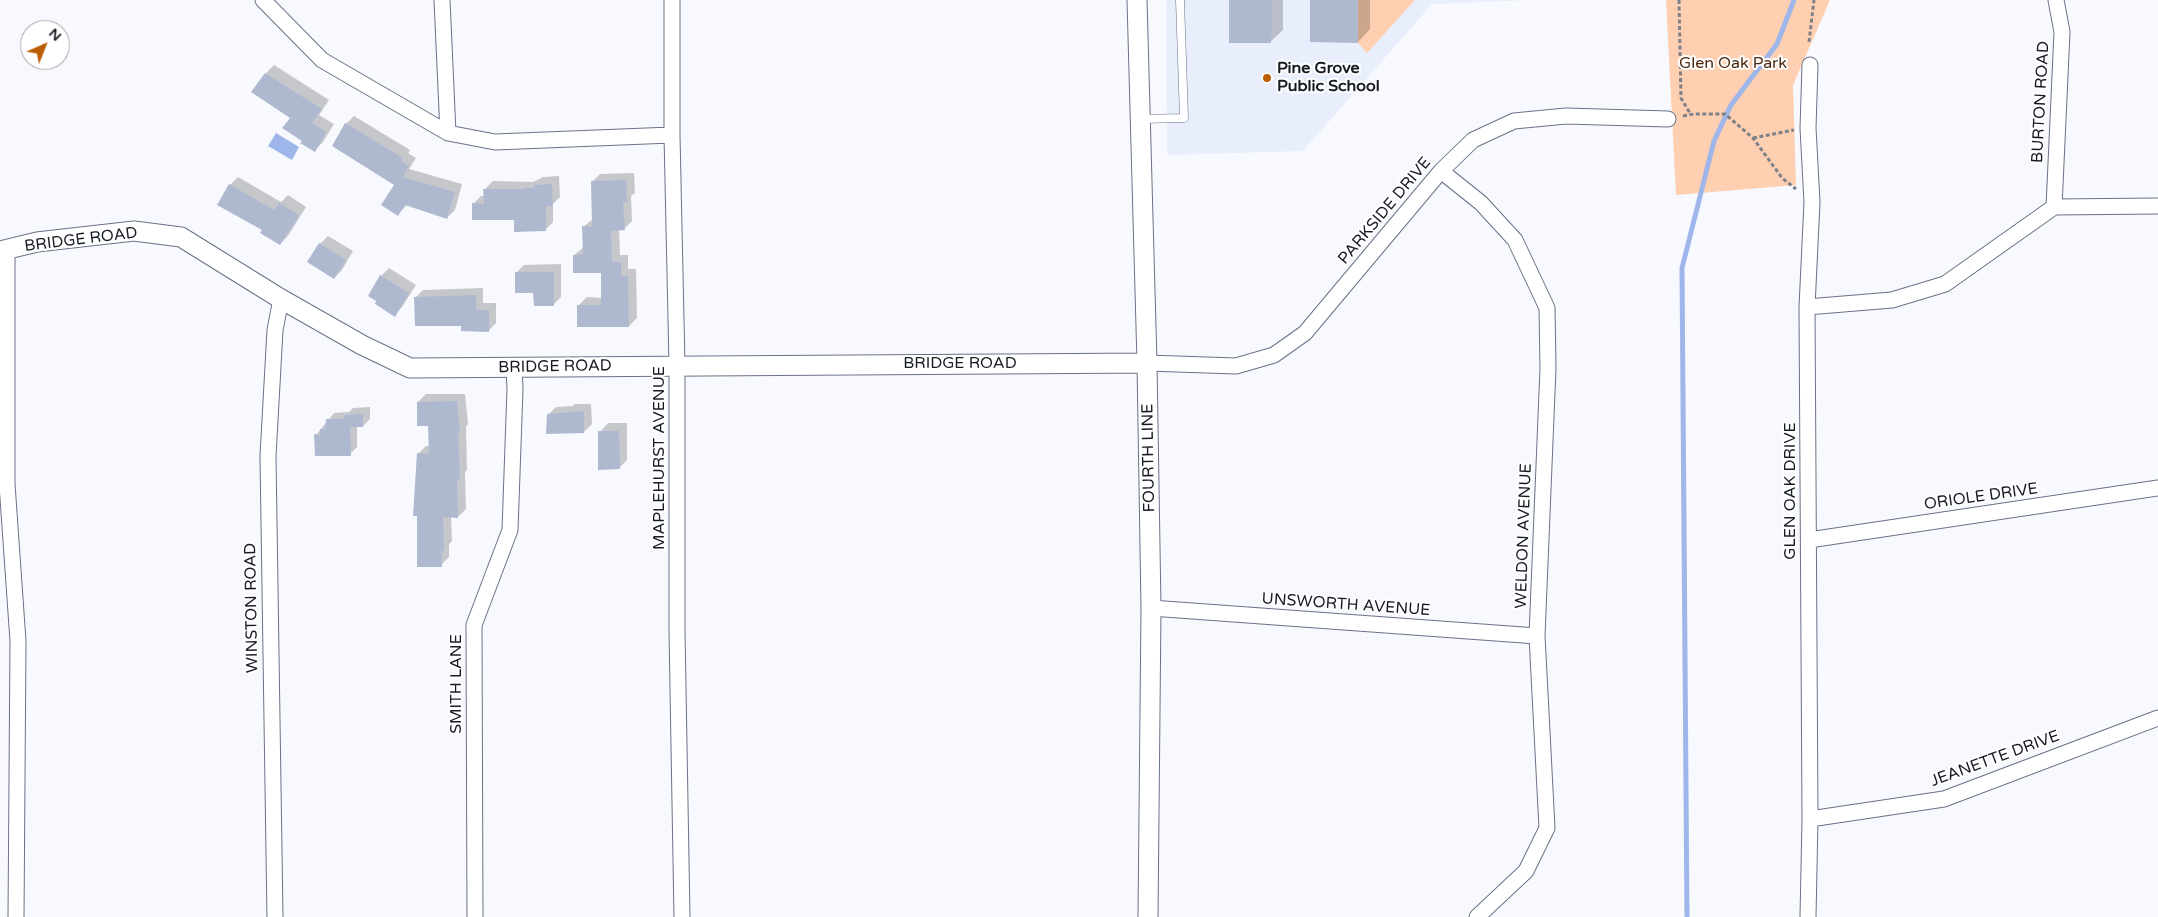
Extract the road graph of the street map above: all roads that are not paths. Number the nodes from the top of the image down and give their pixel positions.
1 (263, 0) edge
2 (442, 0) edge
3 (672, 0) edge
4 (1137, 0) edge
5 (1180, 0) edge
6 (2056, 0) edge
7 (1810, 65) dead end
8 (1668, 118) road end
9 (1140, 119) junction
10 (448, 133) junction
11 (672, 135) junction
12 (1441, 171) junction
13 (2158, 206) edge
14 (2054, 207) junction
15 (3, 251) edge
16 (282, 299) junction
17 (1807, 307) junction
18 (1147, 363) junction
19 (678, 365) junction
20 (514, 368) junction
21 (4, 484) edge
22 (2158, 488) edge
23 (1809, 540) junction
24 (1151, 608) junction
25 (1537, 636) junction
26 (2158, 718) edge
27 (1810, 819) junction
28 (16, 917) edge
29 (275, 917) edge
30 (475, 917) edge
31 (682, 917) edge
32 (1148, 917) edge
33 (1477, 917) edge
34 (1808, 917) edge

1 - 10 street
2 - 10 street
3 - 11 street, MAPLEHURST AVENUE
4 - 9 street, FOURTH LINE
5 - 9 lane
6 - 14 street, BURTON ROAD
7 - 17 street, GLEN OAK DRIVE
8 - 12 street, PARKSIDE DRIVE
9 - 18 street, FOURTH LINE
10 - 11 street
11 - 19 street, MAPLEHURST AVENUE
12 - 18 street, PARKSIDE DRIVE
12 - 25 street, WELDON AVENUE
13 - 14 street
14 - 17 street
15 - 16 street, BRIDGE ROAD
15 - 21 street
16 - 20 street, BRIDGE ROAD
16 - 29 street, WINSTON ROAD
17 - 23 street, GLEN OAK DRIVE
18 - 19 street, BRIDGE ROAD
18 - 24 street, FOURTH LINE
19 - 20 street, BRIDGE ROAD
19 - 31 street, MAPLEHURST AVENUE
20 - 30 street, SMITH LANE
21 - 28 street
22 - 23 street, ORIOLE DRIVE
23 - 27 street, GLEN OAK DRIVE
24 - 25 street, UNSWORTH AVENUE
24 - 32 street, FOURTH LINE
25 - 33 street, WELDON AVENUE
26 - 27 street, JEANETTE DRIVE
27 - 34 street, GLEN OAK DRIVE

